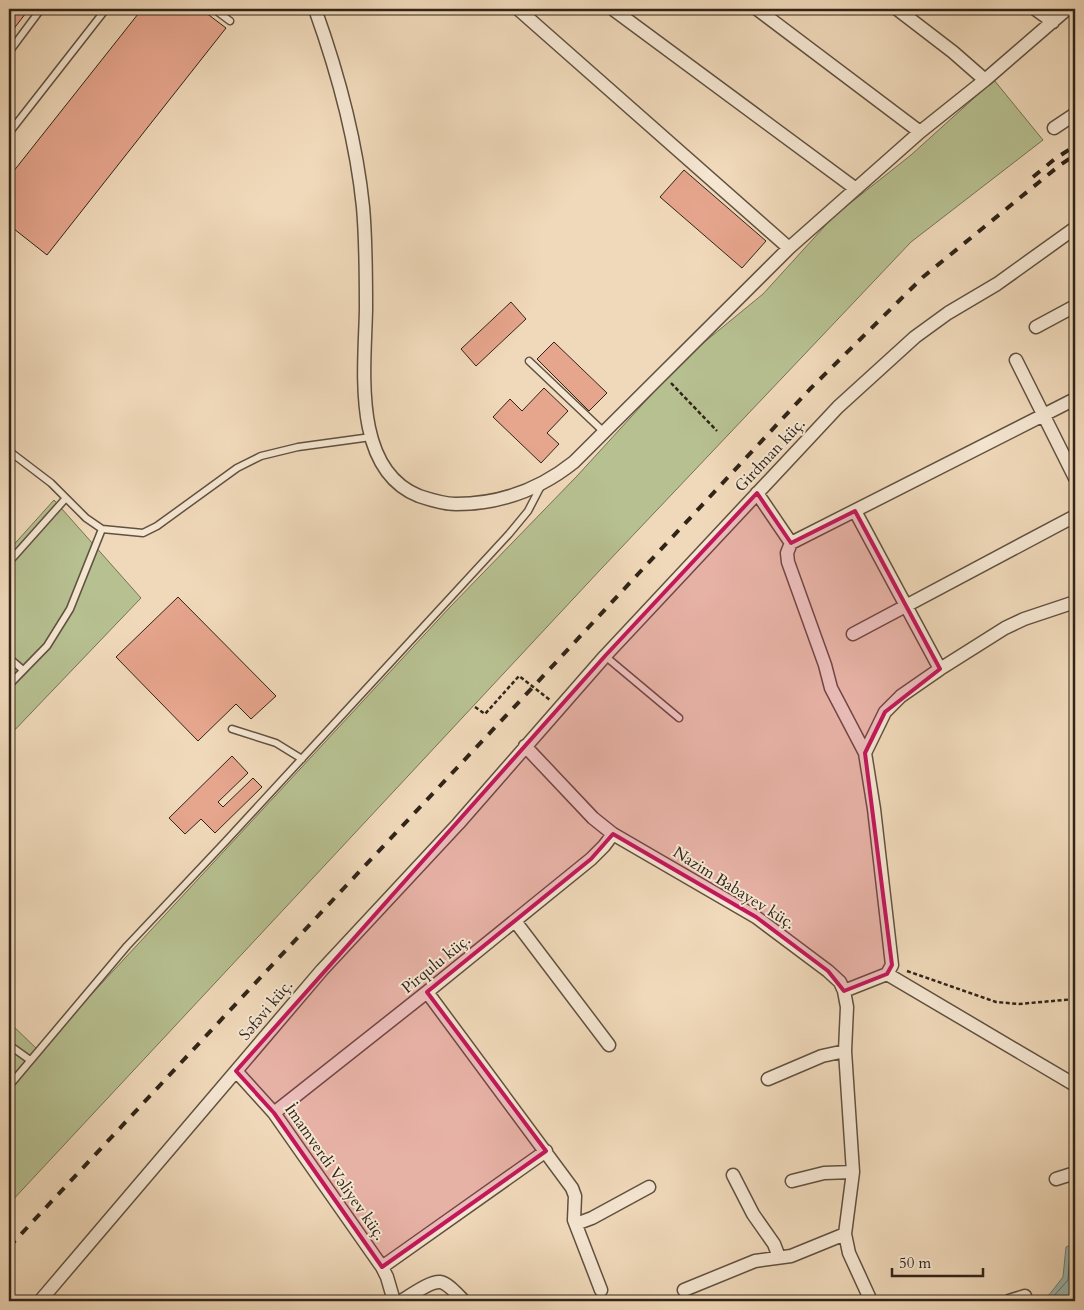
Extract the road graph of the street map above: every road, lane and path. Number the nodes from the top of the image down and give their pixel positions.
1 (41, 9) edge
2 (106, 9) edge
3 (214, 9) edge
4 (315, 9) edge
5 (518, 9) edge
6 (757, 9) edge
7 (897, 9) edge
8 (1035, 9) edge
9 (1067, 9) edge
10 (614, 10) edge
11 (230, 21) dead end
12 (1053, 22) junction
13 (9, 52) edge
14 (985, 80) junction
15 (1075, 114) edge
16 (1054, 128) dead end
17 (9, 132) edge
18 (920, 132) junction
19 (856, 189) junction
20 (1075, 228) edge
21 (789, 248) junction
22 (1075, 306) edge
23 (1036, 327) dead end
24 (1016, 360) dead end
25 (529, 361) dead end
26 (663, 374) junction
27 (1075, 399) edge
28 (1044, 414) junction
29 (716, 431) dead end
30 (605, 433) junction
31 (371, 436) junction
32 (9, 451) edge
33 (1075, 478) edge
34 (541, 485) junction
35 (757, 493) junction
36 (66, 498) junction
37 (855, 511) junction
38 (1075, 516) edge
39 (102, 529) junction
40 (792, 543) junction
41 (9, 562) edge
42 (1075, 602) edge
43 (906, 606) junction
44 (853, 634) dead end
45 (605, 656) junction
46 (9, 658) edge
47 (940, 668) junction
48 (23, 670) junction
49 (9, 685) edge
50 (475, 707) dead end
51 (559, 708) junction
52 (679, 718) dead end
53 (232, 729) dead end
54 (525, 746) junction
55 (865, 753) junction
56 (302, 758) junction
57 (613, 834) junction
58 (514, 921) junction
59 (889, 970) junction
60 (844, 991) junction
61 (427, 992) junction
62 (1075, 999) edge
63 (9, 1044) edge
64 (610, 1045) dead end
65 (845, 1051) junction
66 (30, 1060) junction
67 (236, 1071) junction
68 (768, 1079) dead end
69 (1075, 1085) edge
70 (9, 1086) edge
71 (274, 1113) junction
72 (546, 1151) junction
73 (853, 1172) junction
74 (1075, 1173) edge
75 (733, 1175) dead end
76 (1056, 1179) dead end
77 (792, 1181) dead end
78 (649, 1187) dead end
79 (576, 1224) junction
80 (845, 1234) junction
81 (779, 1257) junction
82 (382, 1267) junction
83 (601, 1290) dead end
84 (684, 1290) dead end
85 (1024, 1296) dead end
86 (40, 1301) edge
87 (394, 1301) edge
88 (401, 1301) edge
89 (464, 1301) edge
90 (871, 1301) edge
91 (1009, 1301) edge

1 - 13 lane
2 - 17 lane
3 - 11 lane
4 - 31 street
5 - 21 street
6 - 18 street
7 - 14 street
8 - 12 street
9 - 12 street
10 - 19 street
12 - 14 street
14 - 18 street
15 - 16 street
18 - 19 street
19 - 21 street
20 - 35 street, Girdman küç.
21 - 26 street
22 - 23 street
24 - 28 street
25 - 30 lane
26 - 29 path
26 - 30 street
27 - 28 street
28 - 33 street
28 - 37 street
30 - 34 street
31 - 34 street
31 - 39 lane
32 - 36 lane
34 - 56 lane
35 - 40 street
35 - 45 street, Girdman küç.
36 - 39 lane
36 - 41 lane
37 - 40 street
37 - 43 street
38 - 43 street
39 - 48 lane
40 - 55 street
42 - 47 street
43 - 44 street
43 - 47 street
45 - 51 street, Girdman küç.
45 - 52 lane
46 - 48 lane
47 - 55 street
48 - 49 lane
50 - 51 path
51 - 54 street, Girdman küç.
53 - 56 lane
54 - 57 street, Nazim Babayev küç.
54 - 67 street, Səfəvi küç.
55 - 59 street
56 - 66 lane
57 - 58 street, Pirqulu küç.
57 - 60 street, Nazim Babayev küç.
58 - 61 street, Pirqulu küç.
58 - 64 street
59 - 60 street
59 - 62 path
59 - 69 street
60 - 65 street
61 - 71 street, Pirqulu küç.
61 - 72 street
63 - 66 lane
65 - 68 street
65 - 73 street
66 - 70 lane
67 - 71 street, İmamverdi Vəliyev küç.
67 - 86 street, Səfəvi küç.
71 - 82 street, İmamverdi Vəliyev küç.
72 - 79 street
72 - 82 street
73 - 77 street
73 - 80 street
74 - 76 street
75 - 81 street
78 - 79 street
79 - 83 street
80 - 81 street
80 - 90 street
81 - 84 street
82 - 87 street, İmamverdi Vəliyev küç.
85 - 91 street
88 - 89 street

